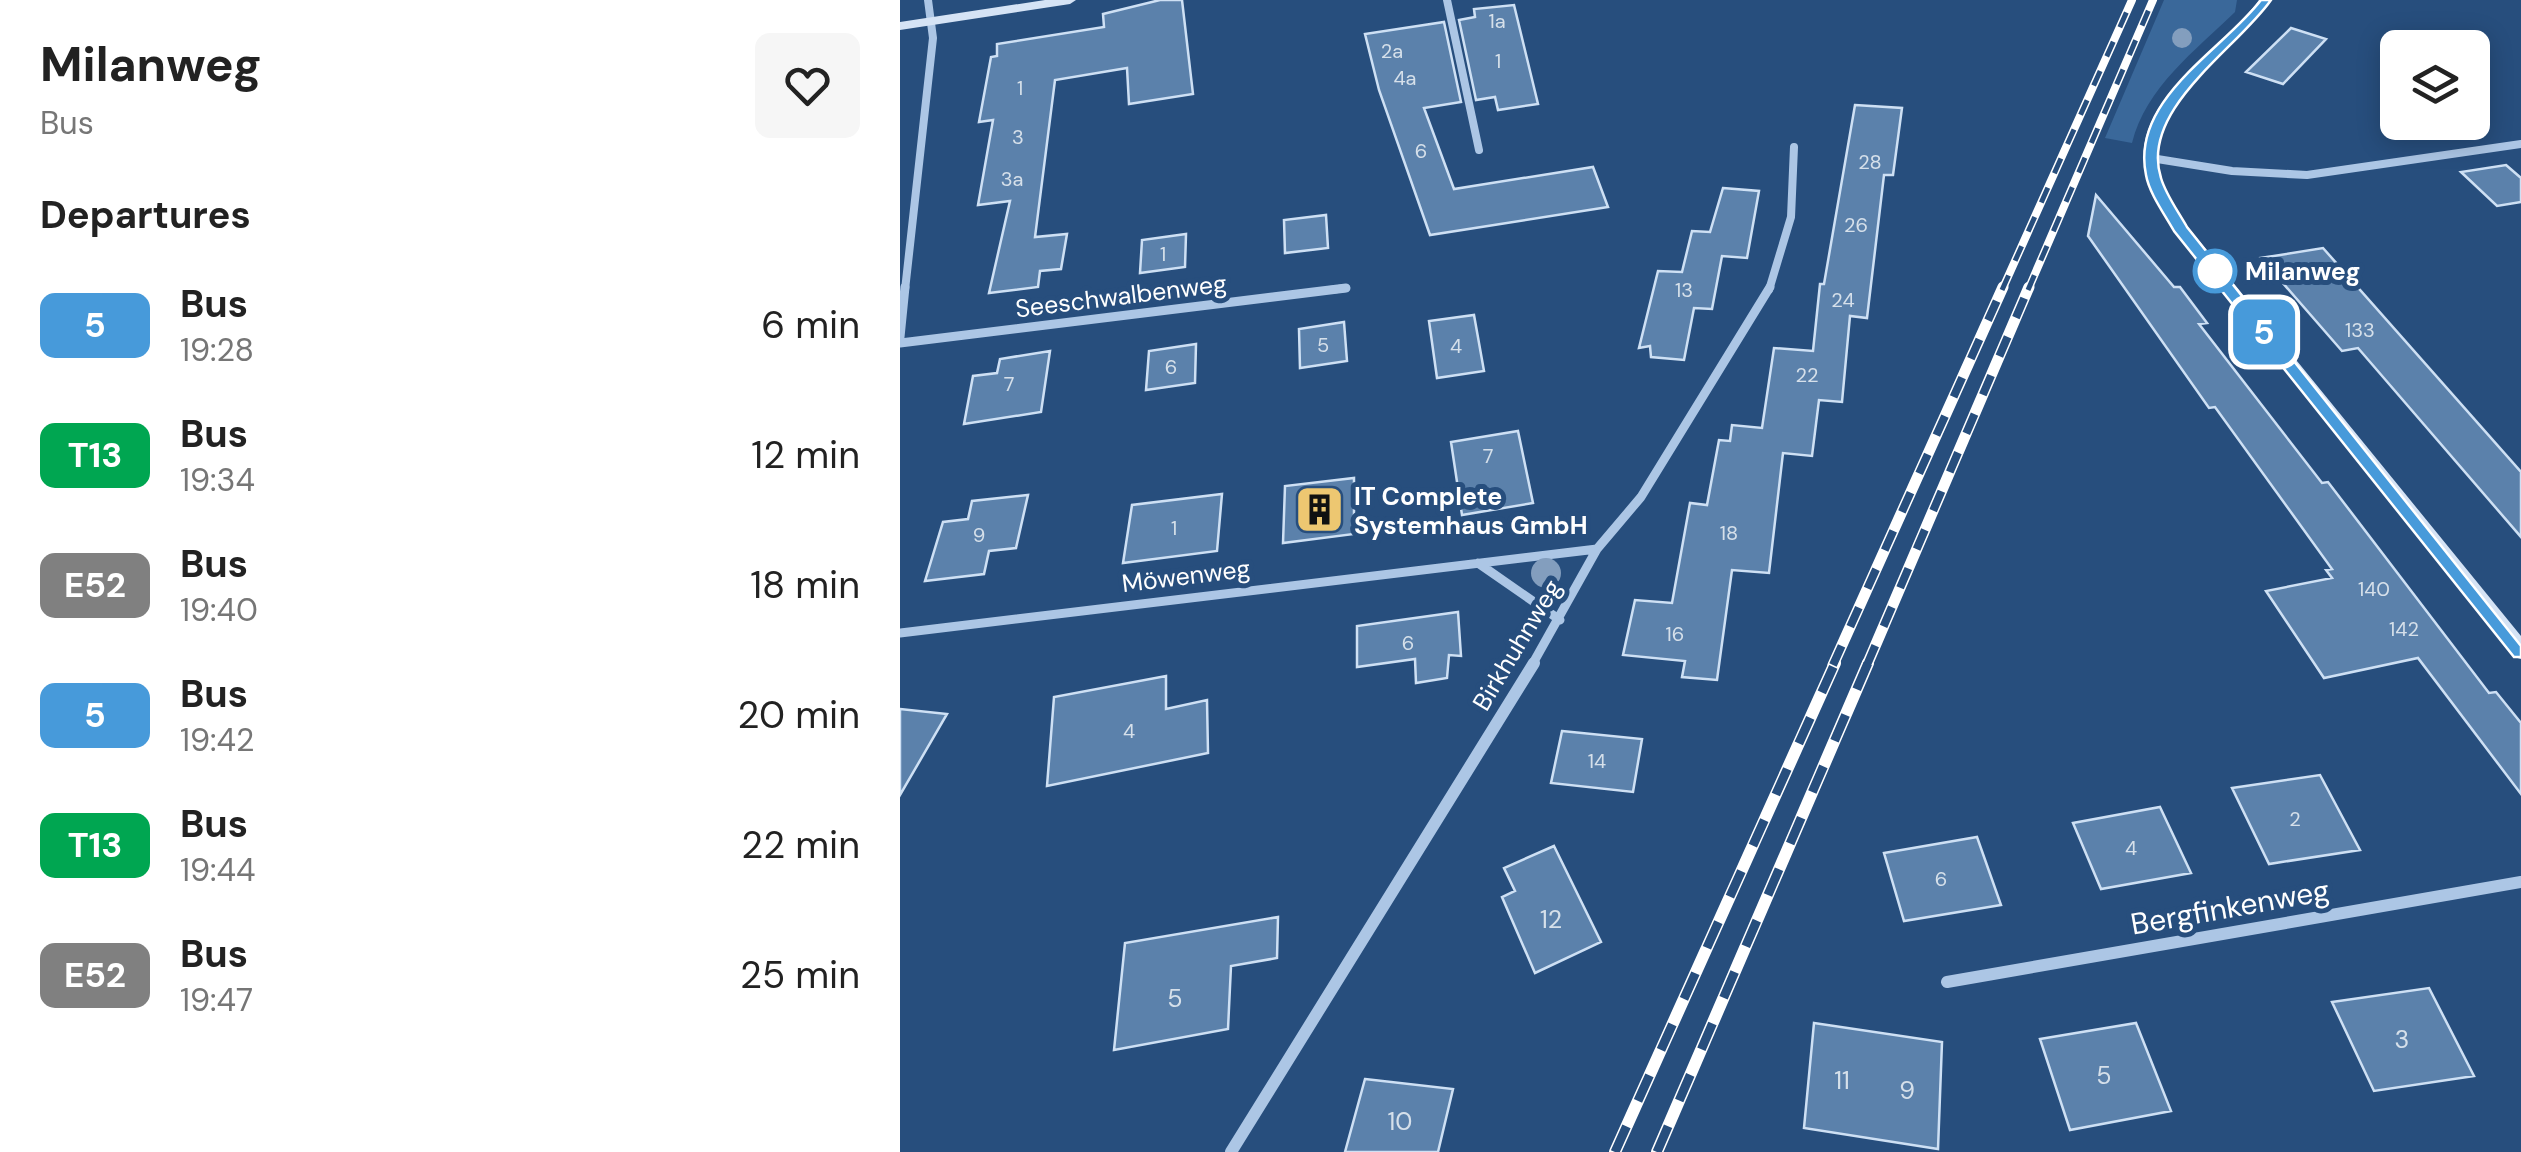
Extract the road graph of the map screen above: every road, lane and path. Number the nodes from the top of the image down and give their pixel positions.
1 (928, 0) edge
2 (1070, 0) edge
3 (1447, 0) edge
4 (2265, 0) edge
5 (931, 21) junction
6 (900, 26) edge
7 (2521, 144) edge
8 (1794, 147) dead end
9 (1479, 150) dead end
10 (2151, 158) junction
11 (1346, 288) dead end
12 (900, 340) edge
13 (1597, 549) junction
14 (1478, 562) junction
15 (1560, 620) junction
16 (900, 633) edge
17 (2521, 652) edge
18 (2521, 882) edge
19 (1947, 982) dead end
20 (1231, 1152) edge

1 - 5 street
2 - 5 street
3 - 9 street
4 - 10 street
5 - 6 street
5 - 12 street
7 - 10 street
8 - 13 street, Birkhuhnweg
10 - 17 street
11 - 12 street, Seeschwalbenweg
13 - 14 street, Möwenweg
13 - 15 street, Birkhuhnweg
14 - 15 street
14 - 16 street, Möwenweg
15 - 20 street, Birkhuhnweg
18 - 19 street, Bergfinkenweg

